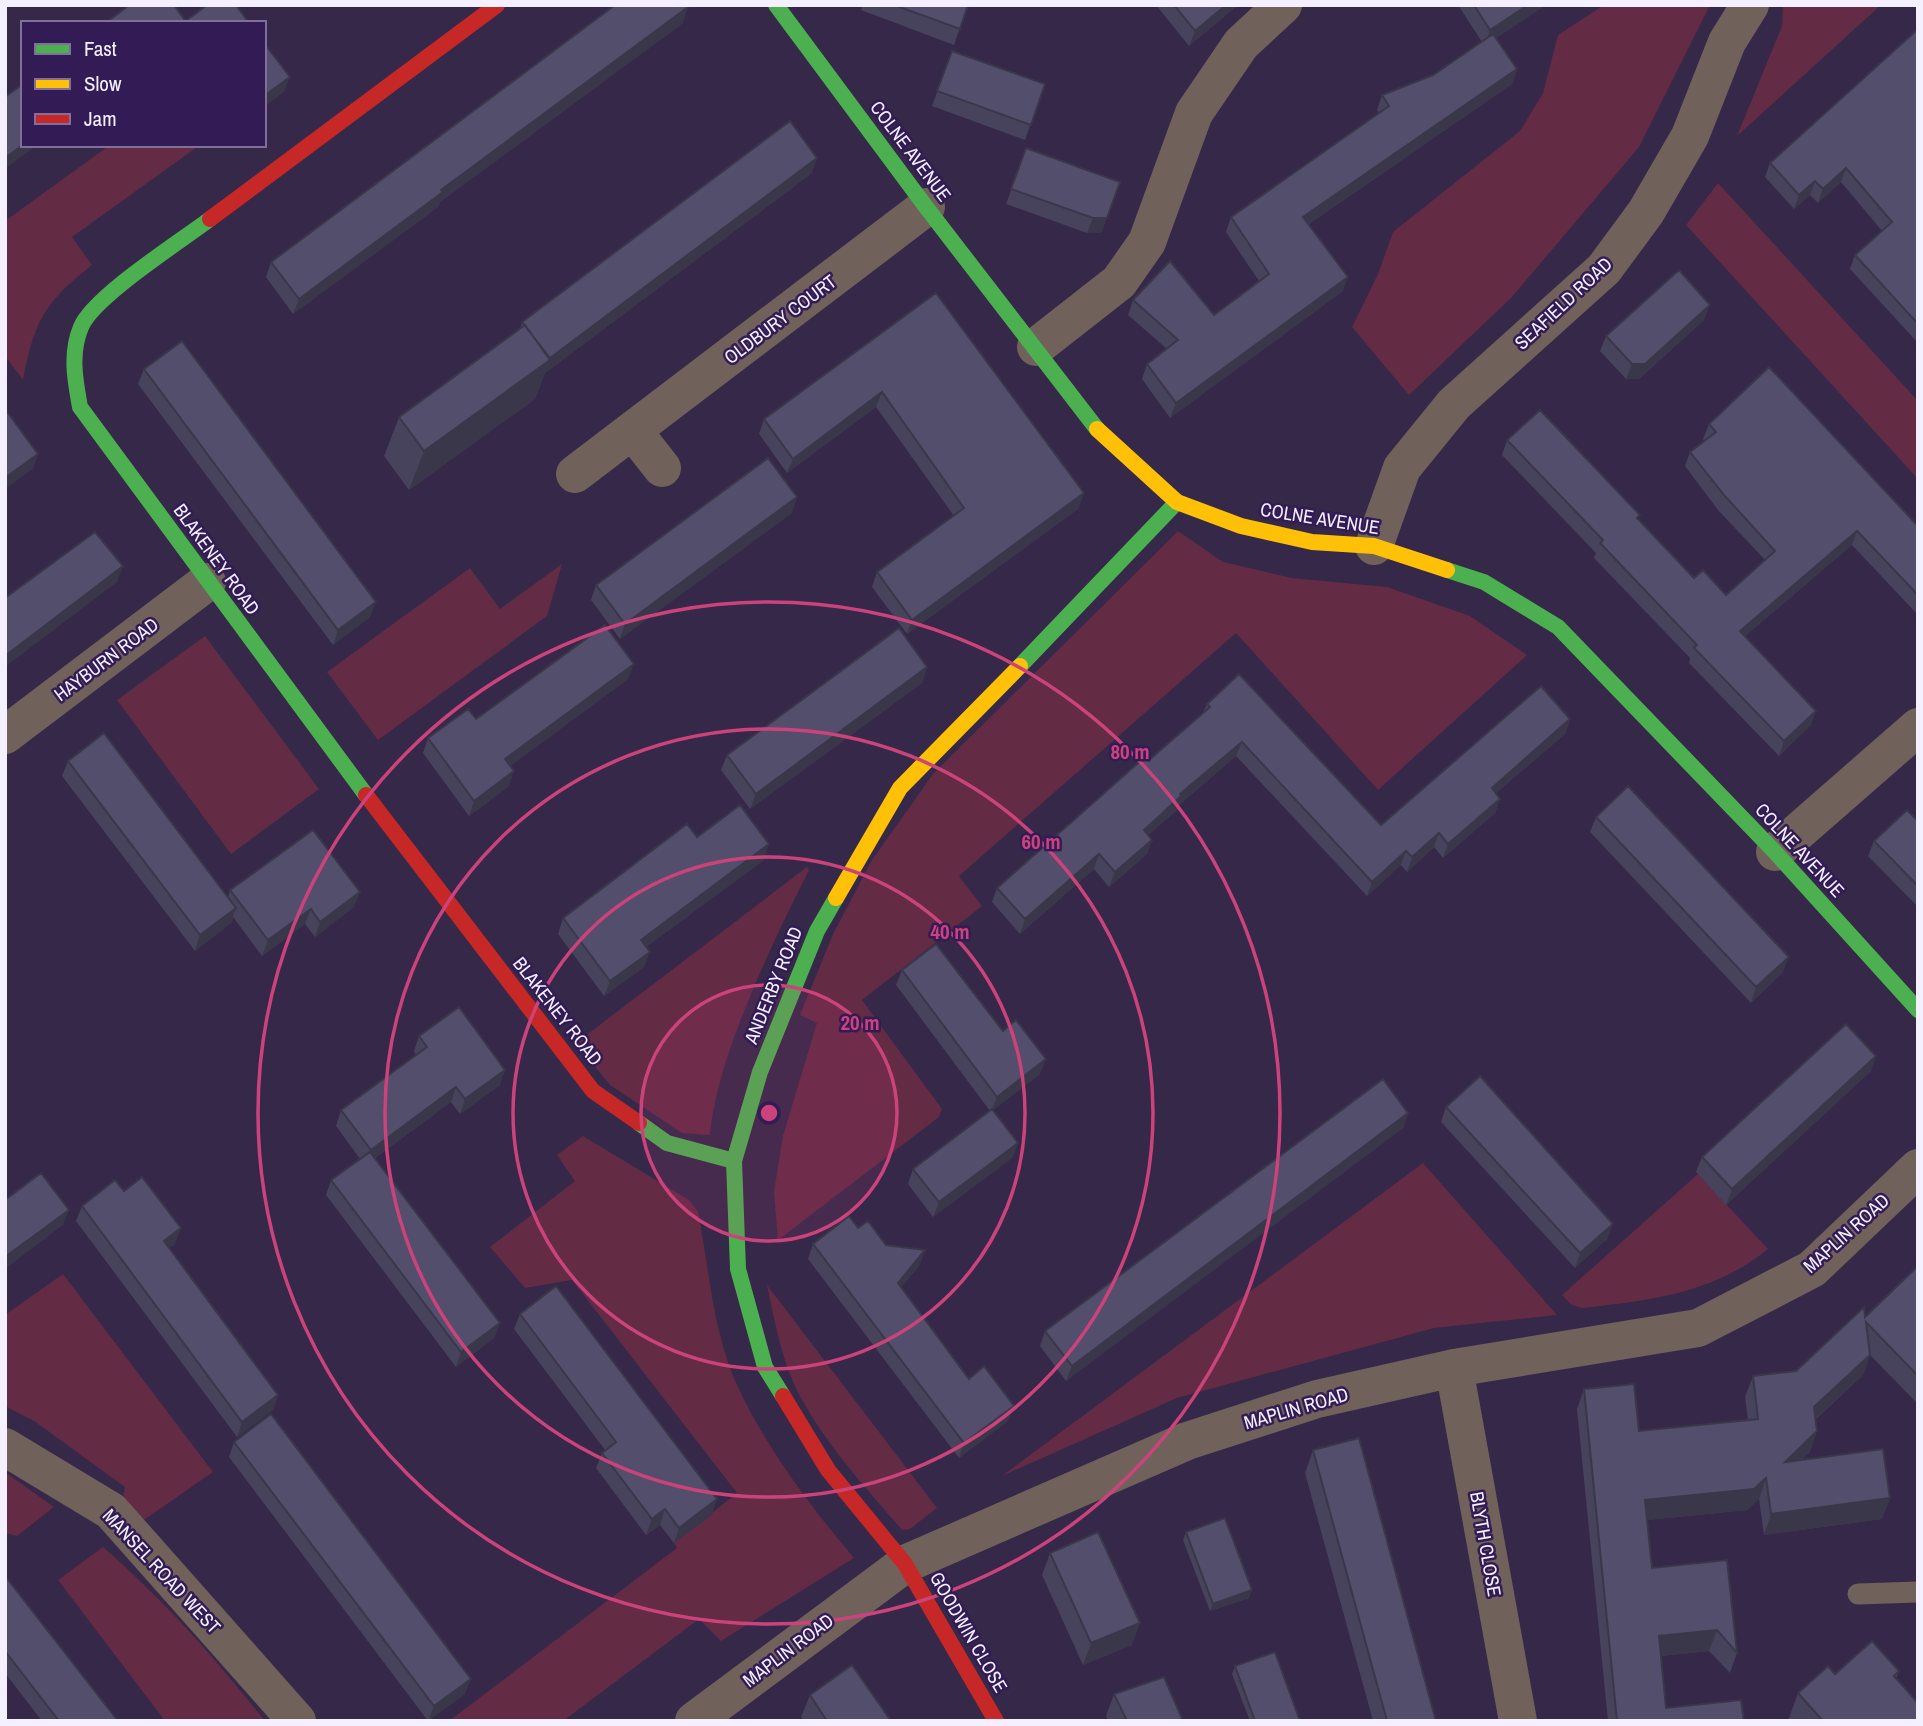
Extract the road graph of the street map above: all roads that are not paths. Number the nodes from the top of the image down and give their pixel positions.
1 (497, 5) edge
2 (776, 5) edge
3 (1283, 5) edge
4 (1750, 5) edge
5 (926, 207) junction
6 (1036, 347) junction
7 (633, 431) junction
8 (662, 468) dead end
9 (575, 474) dead end
10 (1177, 502) junction
11 (1374, 546) junction
12 (207, 582) junction
13 (1918, 727) edge
14 (5, 735) edge
15 (1775, 852) junction
16 (1918, 1010) edge
17 (734, 1161) junction
18 (1918, 1168) edge
19 (1454, 1368) junction
20 (5, 1447) edge
21 (905, 1564) junction
22 (1918, 1592) edge
23 (1858, 1594) dead end
24 (298, 1721) edge
25 (694, 1721) edge
26 (996, 1721) edge
27 (1518, 1721) edge

1 - 12 street, BLAKENEY ROAD
2 - 5 street, COLNE AVENUE
3 - 6 street
4 - 11 street, SEAFIELD ROAD
5 - 6 street, COLNE AVENUE
5 - 7 street, OLDBURY COURT
6 - 10 street, COLNE AVENUE
7 - 8 street
7 - 9 street, OLDBURY COURT
10 - 11 street, COLNE AVENUE
10 - 17 street, ANDERBY ROAD
11 - 15 street, COLNE AVENUE
12 - 14 street, HAYBURN ROAD
12 - 17 street, BLAKENEY ROAD
13 - 15 street
15 - 16 street, COLNE AVENUE
17 - 21 street, ANDERBY ROAD
18 - 19 street, MAPLIN ROAD
19 - 21 street, MAPLIN ROAD
19 - 27 street, BLYTH CLOSE
20 - 24 street, MANSEL ROAD WEST
21 - 25 street, MAPLIN ROAD
21 - 26 street, GOODWIN CLOSE
22 - 23 lane

